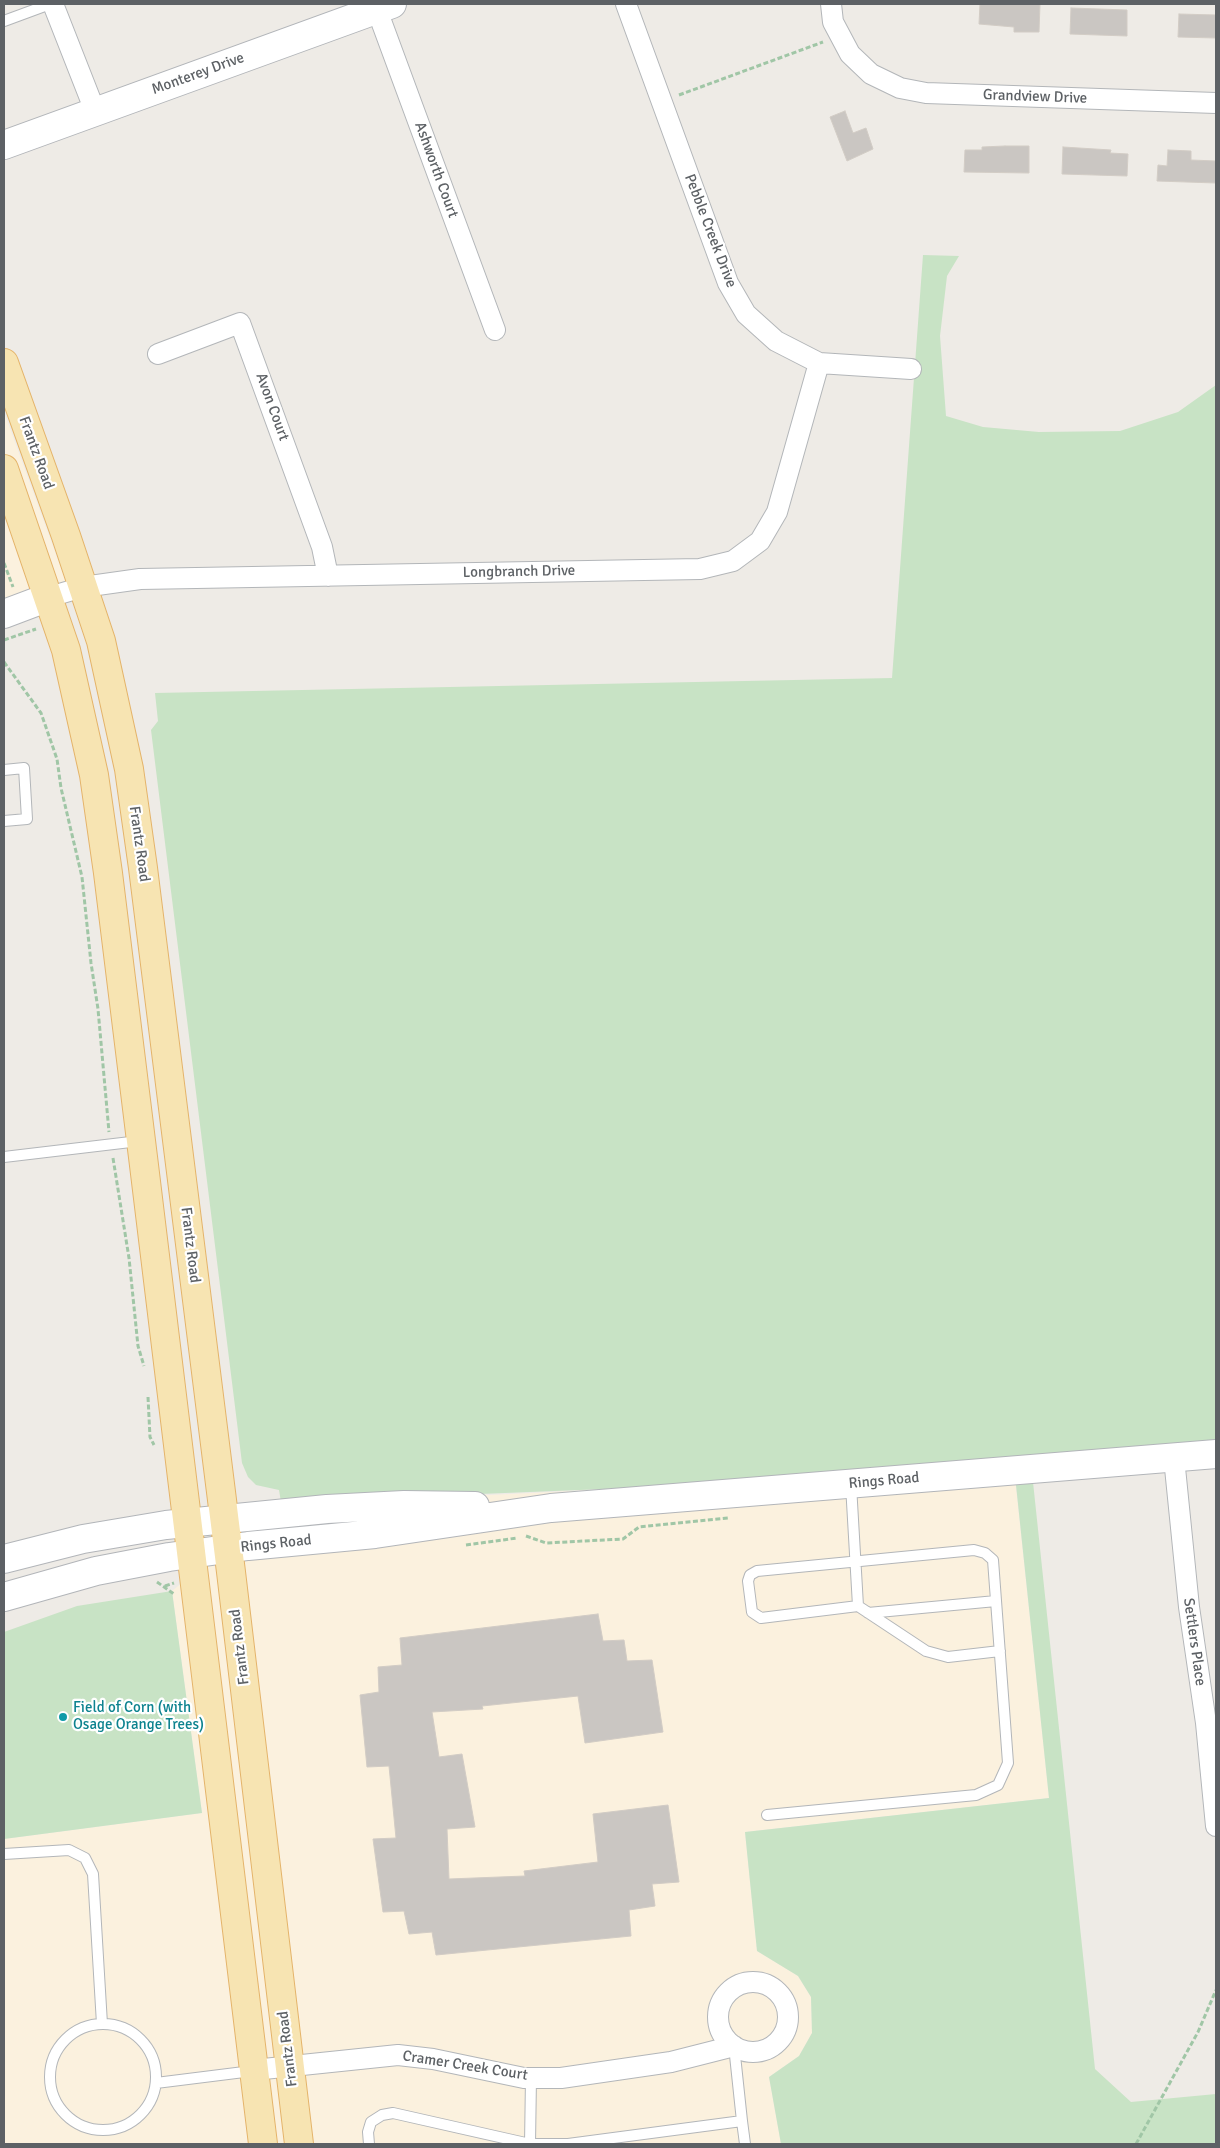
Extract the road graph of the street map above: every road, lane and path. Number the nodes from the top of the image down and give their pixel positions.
1 (52, 4) edge
2 (626, 4) edge
3 (831, 4) edge
4 (385, 7) edge
5 (4, 21) edge
6 (840, 35) junction
7 (662, 101) junction
8 (1216, 103) edge
9 (95, 111) junction
10 (4, 145) edge
11 (496, 330) dead end
12 (158, 354) dead end
13 (4, 363) edge
14 (819, 363) junction
15 (911, 369) dead end
16 (4, 464) edge
17 (4, 469) edge
18 (328, 576) junction
19 (83, 588) junction
20 (49, 597) junction
21 (4, 614) edge
22 (28, 632) dead end
23 (4, 640) edge
24 (4, 662) edge
25 (126, 754) junction
26 (4, 770) edge
27 (4, 821) edge
28 (141, 1141) junction
29 (111, 1144) junction
30 (4, 1157) edge
31 (146, 1373) dead end
32 (147, 1390) dead end
33 (155, 1446) dead end
34 (1216, 1454) edge
35 (1174, 1458) junction
36 (851, 1484) junction
37 (551, 1508) junction
38 (738, 1517) dead end
39 (223, 1519) junction
40 (188, 1523) junction
41 (465, 1545) dead end
42 (227, 1549) junction
43 (4, 1559) edge
44 (856, 1562) junction
45 (185, 1563) junction
46 (4, 1596) edge
47 (996, 1601) junction
48 (858, 1606) junction
49 (868, 1613) junction
50 (1000, 1651) junction
51 (1211, 1722) edge
52 (767, 1815) dead end
53 (1216, 1826) edge
54 (4, 1854) edge
55 (1216, 1990) edge
56 (102, 2024) junction
57 (734, 2046) joint
58 (290, 2065) junction
59 (254, 2070) junction
60 (531, 2078) junction
61 (156, 2083) junction
62 (742, 2121) junction
63 (263, 2144) edge
64 (299, 2144) edge
65 (369, 2144) edge
66 (530, 2144) edge
67 (745, 2144) edge
68 (1136, 2144) edge

1 - 5 lane
1 - 9 street
2 - 7 street, Pebble Creek Drive
3 - 6 street
4 - 9 main road, Monterey Drive
4 - 11 street, Ashworth Court
6 - 7 path
6 - 8 street, Grandview Drive
7 - 14 street, Pebble Creek Drive
9 - 10 main road, Monterey Drive
12 - 18 street, Avon Court
13 - 19 main road, Frantz Road
14 - 15 street, Pebble Creek Drive
14 - 18 street, Longbranch Drive
16 - 19 main road
17 - 20 main road
18 - 19 street, Longbranch Drive
19 - 20 street, Longbranch Drive
19 - 25 main road, Frantz Road
20 - 21 main road
20 - 25 main road
20 - 28 main road
22 - 23 path
24 - 29 path
25 - 39 main road, Frantz Road
26 - 27 lane
28 - 29 lane
28 - 40 main road
29 - 30 lane
29 - 31 path
32 - 33 path
34 - 35 main road, Rings Road
35 - 36 main road, Rings Road
35 - 51 street, Settlers Place
36 - 37 main road, Rings Road
36 - 44 lane
37 - 39 main road, Rings Road
37 - 42 main road, Rings Road
38 - 41 path
39 - 40 main road, Rings Road
39 - 42 main road, Frantz Road
40 - 43 main road, Rings Road
40 - 45 main road
42 - 45 main road, Rings Road
42 - 58 main road, Frantz Road
44 - 47 lane
44 - 48 lane
44 - 48 lane
45 - 45 path
45 - 46 main road, Rings Road
45 - 59 main road
47 - 49 lane
47 - 50 lane
48 - 49 lane
49 - 50 lane
50 - 52 lane
51 - 53 street, Settlers Place
54 - 56 lane
55 - 68 path
56 - 61 lane
56 - 61 lane
57 - 60 street, Cramer Creek Court
57 - 62 lane
58 - 59 street, Cramer Creek Court
58 - 60 street, Cramer Creek Court
58 - 64 main road, Frantz Road
59 - 61 lane
59 - 63 main road
60 - 66 lane
62 - 66 lane
62 - 67 lane
65 - 66 lane

